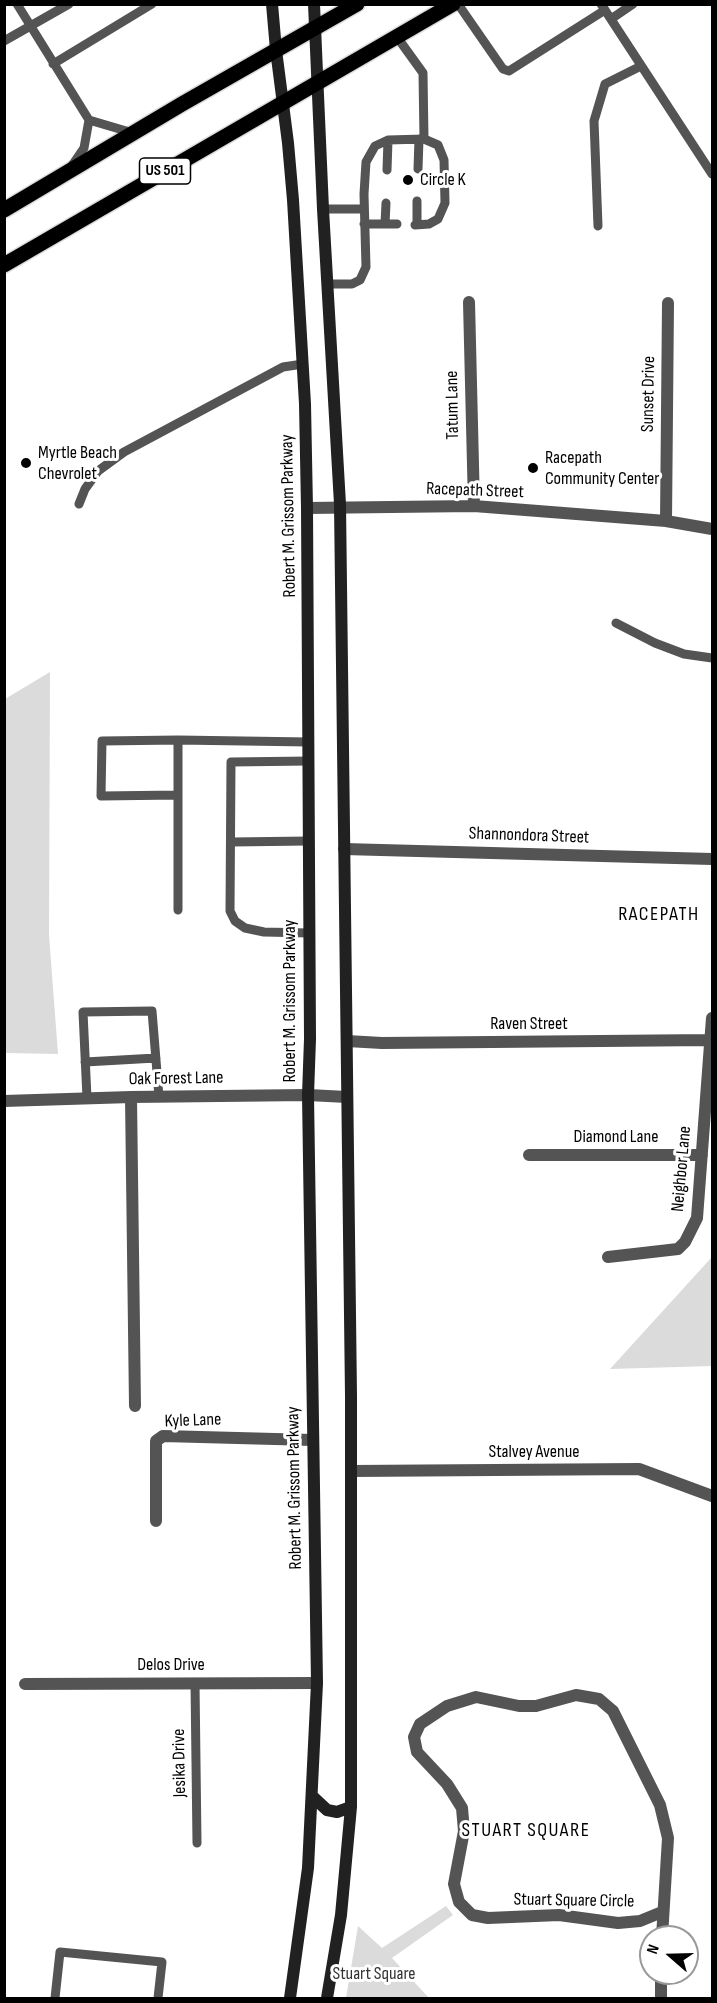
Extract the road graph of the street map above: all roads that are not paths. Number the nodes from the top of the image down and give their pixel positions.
1 (17, 4) edge
2 (69, 4) edge
3 (152, 4) edge
4 (272, 4) edge
5 (315, 4) edge
6 (357, 4) edge
7 (453, 4) edge
8 (458, 4) edge
9 (633, 4) edge
10 (603, 7) edge
11 (611, 19) junction
12 (30, 27) junction
13 (315, 28) junction
14 (397, 37) junction
15 (4, 41) edge
16 (276, 50) junction
17 (53, 64) junction
18 (642, 66) junction
19 (317, 83) junction
20 (284, 103) junction
21 (88, 120) junction
22 (133, 133) junction
23 (422, 139) junction
24 (388, 140) junction
25 (418, 169) dead end
26 (387, 170) dead end
27 (68, 171) junction
28 (712, 174) edge
29 (417, 201) dead end
30 (386, 203) dead end
31 (323, 209) junction
32 (364, 209) junction
33 (4, 210) edge
34 (364, 224) junction
35 (385, 224) junction
36 (397, 224) dead end
37 (598, 226) dead end
38 (4, 265) edge
39 (327, 284) junction
40 (469, 302) dead end
41 (668, 303) dead end
42 (303, 364) junction
43 (79, 504) dead end
44 (474, 506) junction
45 (340, 507) junction
46 (307, 508) junction
47 (666, 521) junction
48 (712, 529) edge
49 (616, 623) dead end
50 (712, 658) edge
51 (178, 740) junction
52 (309, 742) junction
53 (309, 762) junction
54 (178, 795) junction
55 (308, 841) junction
56 (232, 842) junction
57 (344, 849) junction
58 (712, 859) edge
59 (178, 910) dead end
60 (309, 933) junction
61 (712, 1018) edge
62 (711, 1040) edge
63 (346, 1041) junction
64 (156, 1058) junction
65 (86, 1062) junction
66 (308, 1095) junction
67 (131, 1097) junction
68 (159, 1097) junction
69 (347, 1097) junction
70 (87, 1098) junction
71 (4, 1101) edge
72 (530, 1155) dead end
73 (702, 1155) junction
74 (609, 1257) dead end
75 (135, 1406) dead end
76 (312, 1440) junction
77 (351, 1471) junction
78 (712, 1496) edge
79 (156, 1521) dead end
80 (195, 1683) junction
81 (317, 1683) junction
82 (25, 1684) dead end
83 (312, 1796) junction
84 (351, 1807) junction
85 (197, 1843) dead end
86 (662, 1912) junction
87 (662, 1925) edge
88 (55, 1998) edge
89 (159, 1998) edge
90 (290, 1998) edge
91 (327, 1998) edge

1 - 12 lane
2 - 12 lane
3 - 17 lane
4 - 16 main road, Robert M. Grissom Parkway
5 - 13 main road
6 - 13 main road, US 501
7 - 14 main road, US 501
8 - 10 lane
9 - 11 lane
10 - 11 lane
11 - 18 lane
12 - 15 lane
12 - 17 lane
13 - 16 main road, US 501
13 - 19 main road
14 - 19 main road, US 501
14 - 23 lane
16 - 20 main road, Robert M. Grissom Parkway
16 - 22 main road, US 501
17 - 21 lane
18 - 28 lane
18 - 37 lane
19 - 20 main road, US 501
19 - 31 main road
20 - 38 main road, US 501
20 - 42 main road, Robert M. Grissom Parkway
21 - 22 lane
21 - 27 lane
22 - 27 main road, US 501
23 - 24 lane
23 - 25 lane
23 - 29 lane
24 - 26 lane
24 - 32 lane
27 - 33 main road, US 501
30 - 35 lane
31 - 32 lane
31 - 39 main road
32 - 34 lane
34 - 35 lane
34 - 39 lane
35 - 36 lane
39 - 45 main road
40 - 44 street, Tatum Lane
41 - 47 street, Sunset Drive
42 - 43 lane
42 - 46 main road, Robert M. Grissom Parkway
44 - 45 street, Racepath Street
44 - 47 street, Racepath Street
45 - 46 street, Racepath Street
45 - 57 main road
46 - 52 main road, Robert M. Grissom Parkway
47 - 48 street, Racepath Street
49 - 50 lane
51 - 52 lane
51 - 54 lane
51 - 54 lane
52 - 53 main road, Robert M. Grissom Parkway
53 - 55 main road, Robert M. Grissom Parkway
53 - 56 lane
54 - 59 lane
55 - 56 lane
55 - 60 main road, Robert M. Grissom Parkway
56 - 60 lane
57 - 58 street, Shannondora Street
57 - 63 main road
60 - 66 main road, Robert M. Grissom Parkway
61 - 62 street, Neighbor Lane
62 - 63 street, Raven Street
62 - 73 street, Neighbor Lane
63 - 69 main road
64 - 65 lane
64 - 65 lane
64 - 68 lane
65 - 70 lane
66 - 68 street, Oak Forest Lane
66 - 69 street, Oak Forest Lane
66 - 76 main road, Robert M. Grissom Parkway
67 - 68 street, Oak Forest Lane
67 - 70 street, Oak Forest Lane
67 - 75 street
69 - 77 main road
70 - 71 street, Oak Forest Lane
72 - 73 street, Diamond Lane
73 - 74 street, Neighbor Lane
76 - 79 street, Kyle Lane
76 - 81 main road, Robert M. Grissom Parkway
77 - 78 street, Stalvey Avenue
77 - 84 main road
80 - 81 street, Delos Drive
80 - 82 street, Delos Drive
80 - 85 lane, Jesika Drive
81 - 83 main road, Robert M. Grissom Parkway
83 - 84 main road
83 - 90 main road, Robert M. Grissom Parkway
84 - 91 main road
86 - 86 street, Stuart Square Circle
86 - 87 street, Stuart Square Circle
88 - 89 lane

